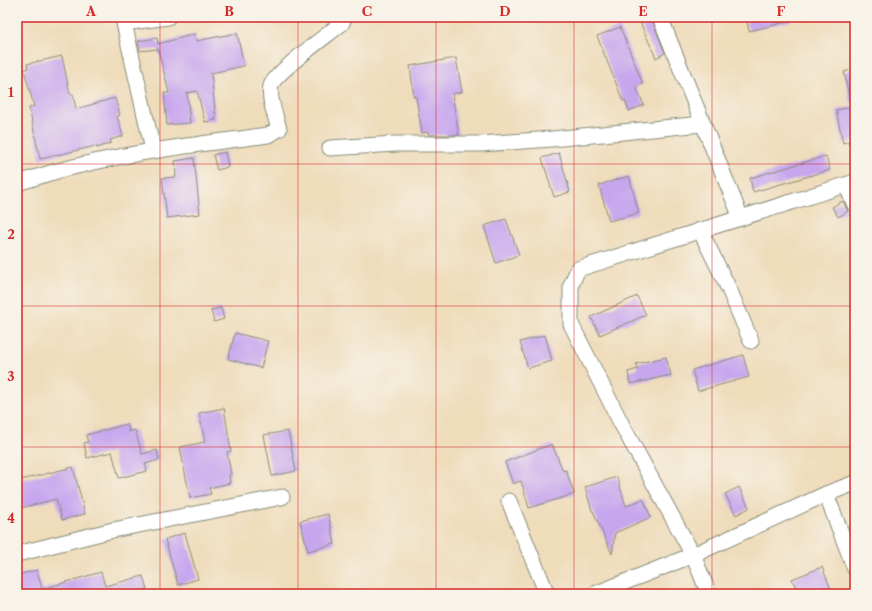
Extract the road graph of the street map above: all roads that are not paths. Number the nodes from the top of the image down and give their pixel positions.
1 (168, 17) edge
2 (344, 17) edge
3 (660, 17) edge
4 (702, 124) junction
5 (330, 148) dead end
6 (153, 150) junction
7 (17, 183) edge
8 (850, 183) edge
9 (855, 205) edge
10 (741, 218) junction
11 (700, 230) junction
12 (751, 341) dead end
13 (855, 483) edge
14 (826, 494) junction
15 (282, 498) dead end
16 (509, 501) dead end
17 (17, 554) edge
18 (693, 555) junction
19 (855, 570) edge
20 (547, 594) edge
21 (596, 594) edge
22 (709, 594) edge

1 - 6 street
2 - 6 street
3 - 4 street
4 - 5 street
4 - 10 street
6 - 7 street
8 - 9 street
8 - 10 street
10 - 11 street
11 - 12 street
11 - 18 street
13 - 14 street
14 - 18 street
14 - 19 street
15 - 17 street
16 - 20 street
18 - 21 street
18 - 22 street

